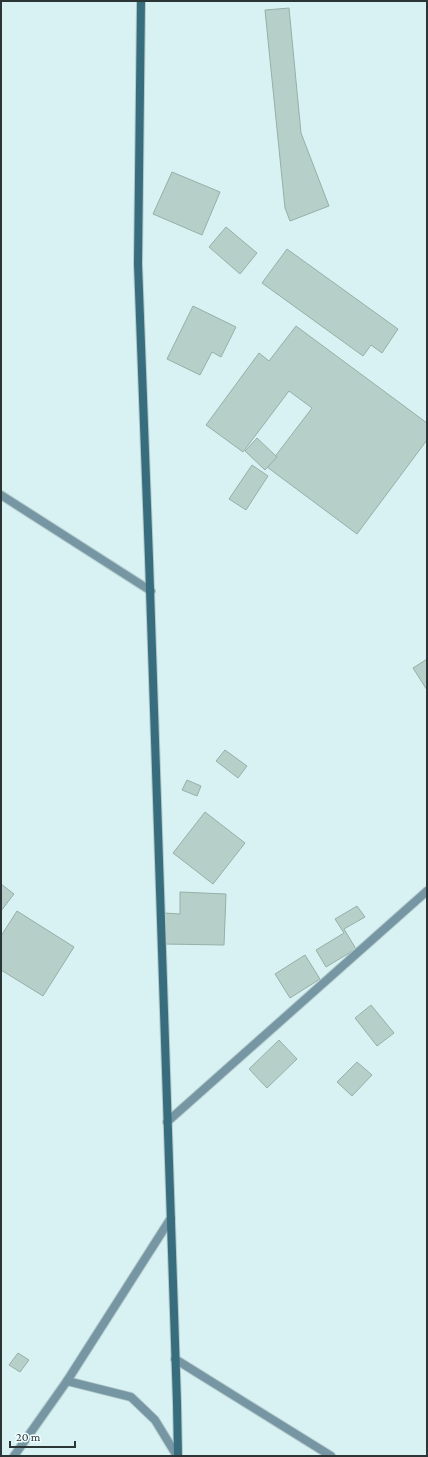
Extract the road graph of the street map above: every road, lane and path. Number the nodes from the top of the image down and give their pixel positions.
1 (141, 1) edge
2 (1, 495) edge
3 (150, 591) junction
4 (427, 891) edge
5 (167, 1122) junction
6 (171, 1218) junction
7 (176, 1359) junction
8 (67, 1381) junction
9 (14, 1456) edge
10 (177, 1456) edge
11 (331, 1456) edge

1 - 3 main road
2 - 3 street
3 - 5 main road
4 - 5 street
5 - 6 main road
6 - 7 main road
6 - 8 street
7 - 10 main road
7 - 11 street
8 - 9 street
8 - 10 street

